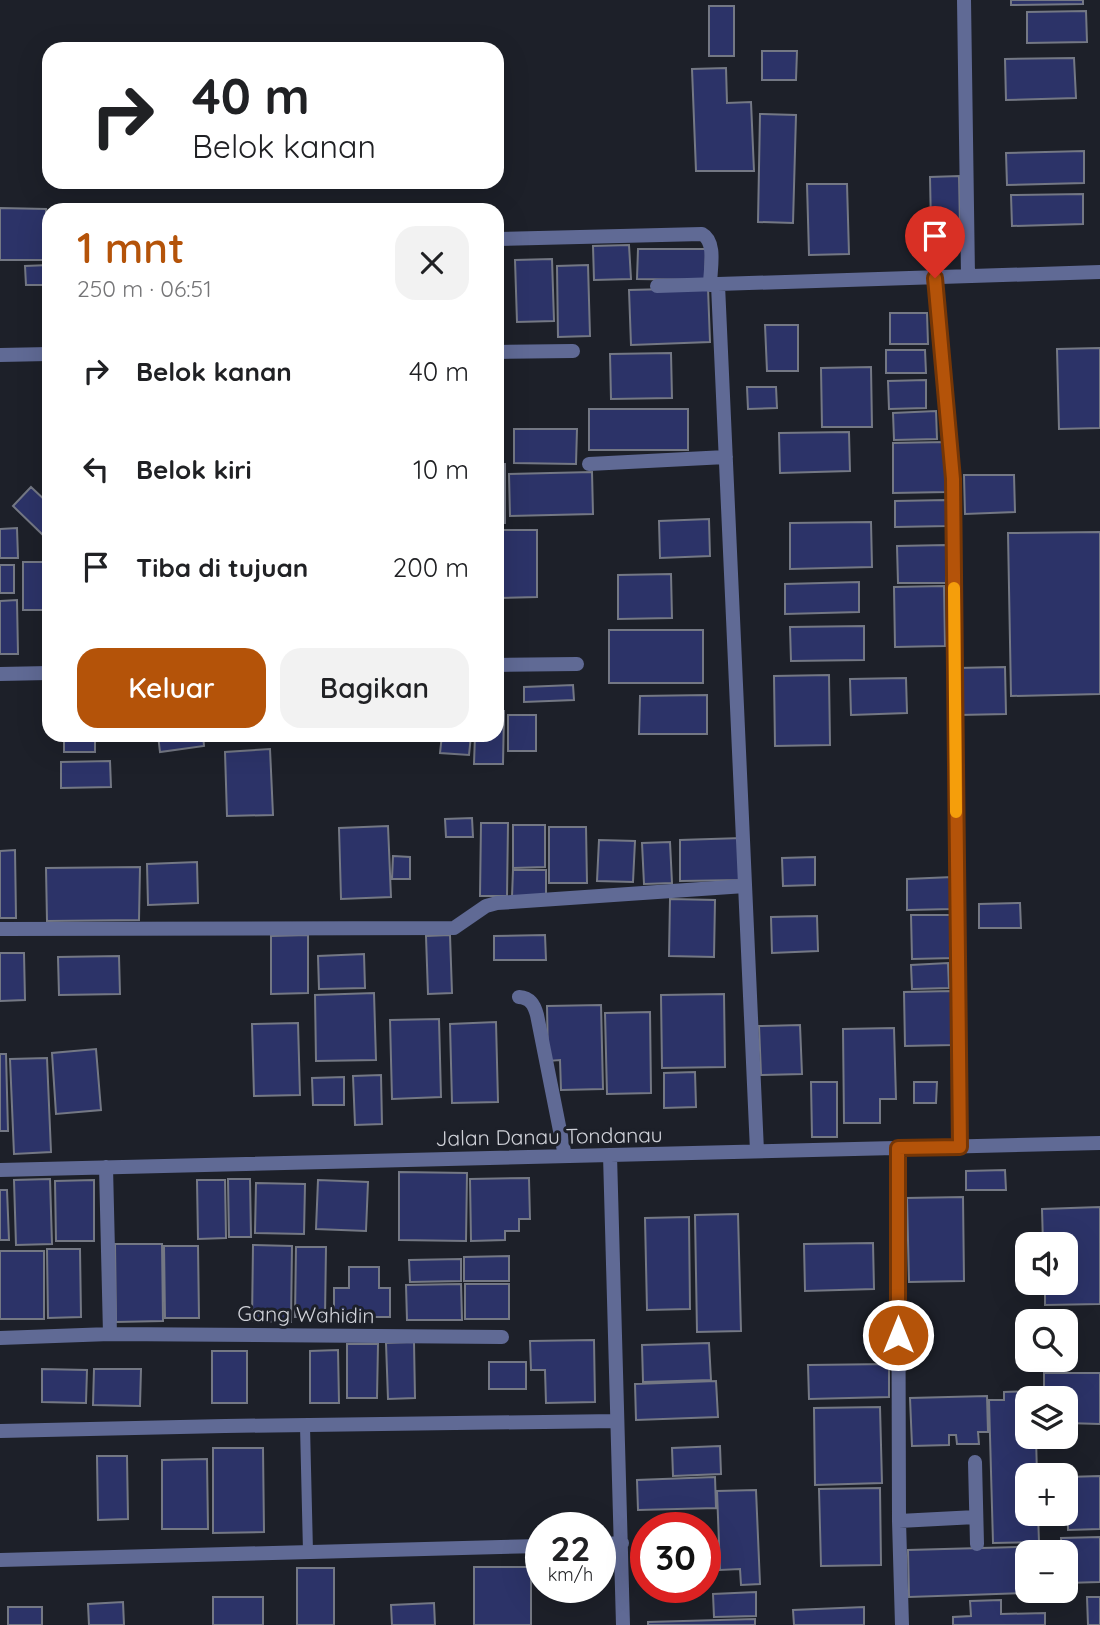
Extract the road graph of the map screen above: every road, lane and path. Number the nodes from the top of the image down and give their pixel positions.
1 (964, 0) edge
2 (504, 239) edge
3 (1100, 272) edge
4 (968, 276) junction
5 (935, 278) junction
6 (714, 285) junction
7 (657, 286) dead end
8 (573, 351) dead end
9 (504, 352) edge
10 (42, 354) edge
11 (0, 355) edge
12 (726, 457) junction
13 (589, 464) dead end
14 (577, 664) dead end
15 (504, 665) edge
16 (42, 673) edge
17 (0, 674) edge
18 (745, 886) junction
19 (0, 929) edge
20 (519, 997) dead end
21 (1100, 1143) edge
22 (960, 1147) junction
23 (898, 1148) junction
24 (757, 1152) junction
25 (610, 1155) junction
26 (565, 1156) junction
27 (106, 1167) junction
28 (0, 1170) edge
29 (110, 1334) junction
30 (502, 1337) dead end
31 (0, 1338) edge
32 (617, 1421) junction
33 (305, 1426) junction
34 (0, 1431) edge
35 (975, 1462) dead end
36 (976, 1517) junction
37 (899, 1521) junction
38 (616, 1543) edge
39 (622, 1543) junction
40 (977, 1544) dead end
41 (525, 1546) edge
42 (308, 1552) junction
43 (0, 1560) edge
44 (623, 1625) edge
45 (902, 1625) edge

1 - 4 street
2 - 6 street
3 - 4 street
4 - 5 street
5 - 6 street
5 - 22 street
6 - 7 street
6 - 12 street
8 - 9 street
10 - 11 street
12 - 13 street
12 - 18 street
14 - 15 street
16 - 17 street
18 - 19 street
18 - 24 street
20 - 26 street
21 - 22 street, Jalan Danau Tondanau
22 - 23 street, Jalan Danau Tondanau
23 - 24 street, Jalan Danau Tondanau
23 - 37 street
24 - 25 street, Jalan Danau Tondanau
25 - 26 street, Jalan Danau Tondanau
25 - 32 street
26 - 27 street, Jalan Danau Tondanau
27 - 28 street, Jalan Danau Tondanau
27 - 29 street
29 - 30 street, Gang Wahidin
29 - 31 street, Gang Wahidin
32 - 33 street
32 - 39 street
33 - 34 street
33 - 42 lane
35 - 36 street
36 - 37 street
36 - 40 street
37 - 45 street
38 - 39 street
39 - 44 street
41 - 42 street
42 - 43 street

